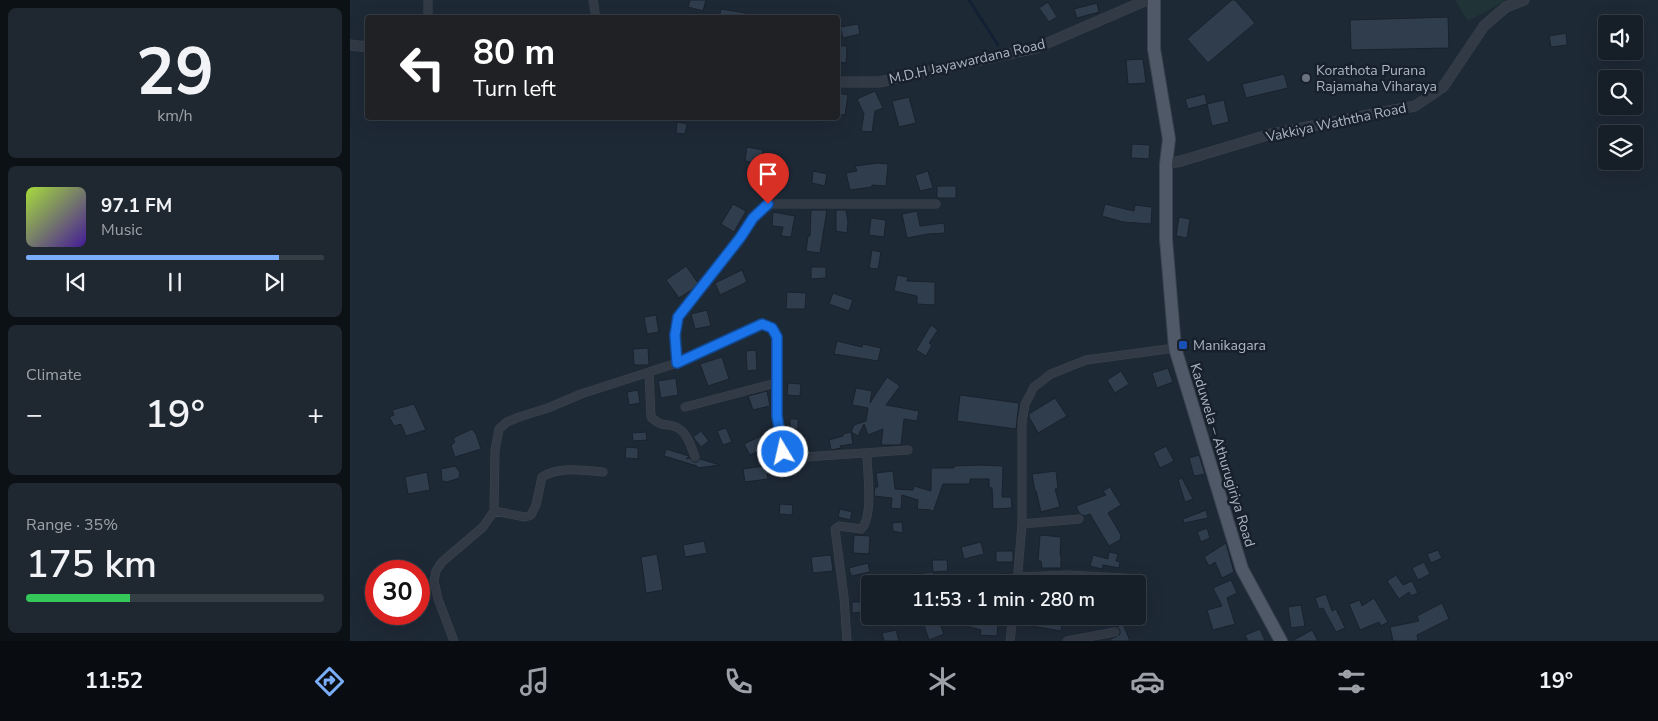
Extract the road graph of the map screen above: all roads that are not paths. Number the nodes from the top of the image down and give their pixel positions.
1 (428, 0) edge
2 (593, 0) edge
3 (1147, 0) edge
4 (1154, 0) edge
5 (1524, 0) edge
6 (428, 15) edge
7 (596, 15) edge
8 (350, 46) edge
9 (365, 47) edge
10 (840, 82) edge
11 (1166, 164) junction
12 (936, 204) dead end
13 (1175, 348) junction
14 (677, 363) junction
15 (649, 372) junction
16 (776, 382) junction
17 (685, 407) dead end
18 (908, 450) dead end
19 (867, 454) junction
20 (695, 457) dead end
21 (603, 472) dead end
22 (494, 511) junction
23 (1079, 519) dead end
24 (1022, 524) junction
25 (1017, 575) edge
26 (1012, 625) edge
27 (1115, 632) dead end
28 (454, 641) edge
29 (847, 641) edge
30 (1010, 641) edge
31 (1067, 641) edge
32 (1281, 641) edge

1 - 6 street
2 - 7 street
3 - 10 street, M.D.H Jayawardana Road
4 - 11 main road, Kaduwela – Athurugiriya Road
5 - 11 street, Vakkiya Waththa Road
8 - 9 street
11 - 13 main road, Kaduwela – Athurugiriya Road
12 - 14 street
13 - 24 street
13 - 32 main road, Kaduwela – Athurugiriya Road
14 - 15 street
14 - 16 street
15 - 20 street
15 - 22 street
16 - 17 street
16 - 19 street
18 - 19 street
19 - 29 street
21 - 22 street
22 - 28 street
23 - 24 street
24 - 25 street
26 - 30 street
27 - 31 street

